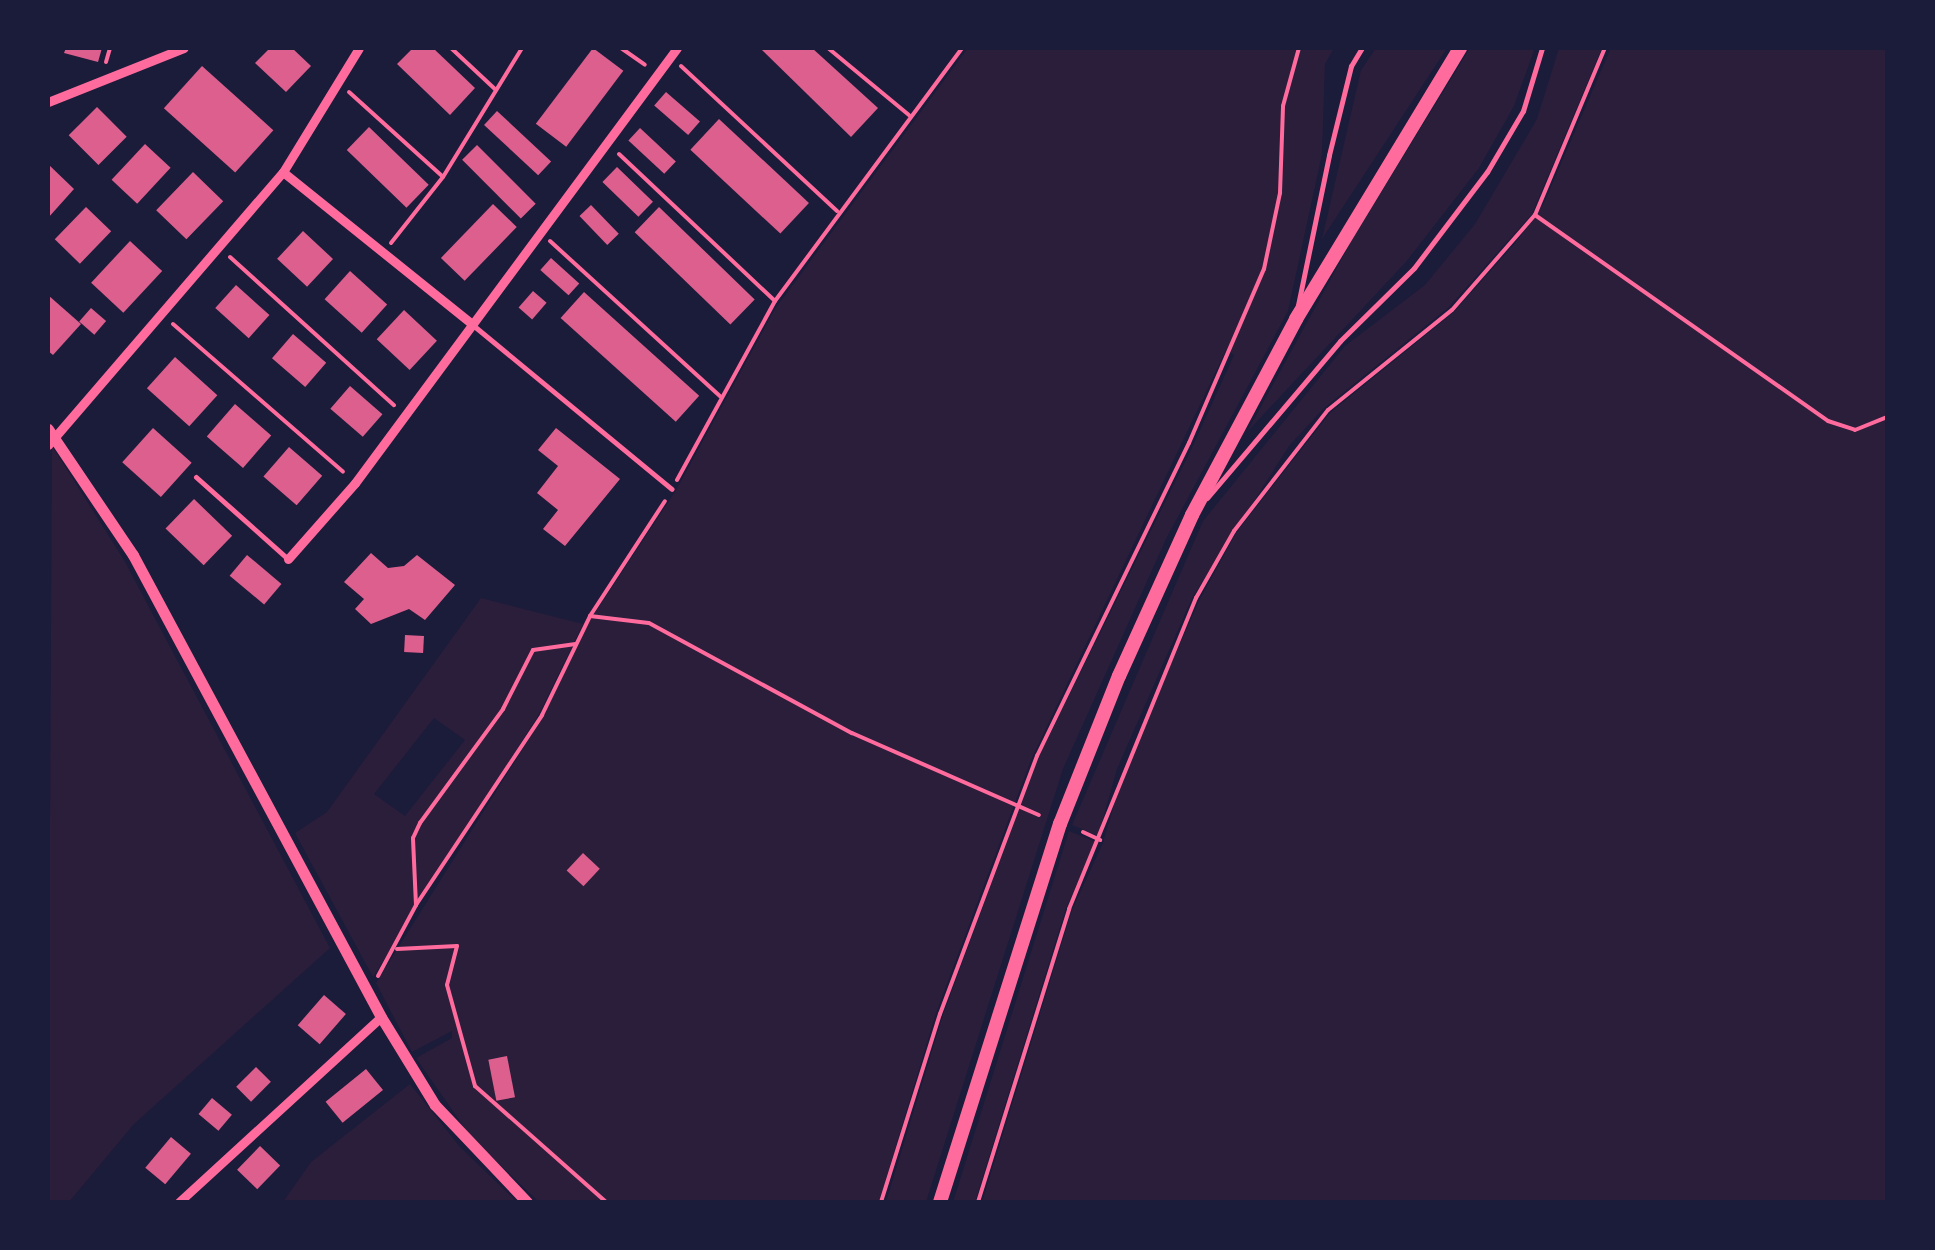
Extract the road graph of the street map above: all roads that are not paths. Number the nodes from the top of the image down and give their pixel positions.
1 (184, 48) edge
2 (359, 48) edge
3 (1362, 48) edge
4 (1460, 48) edge
5 (1542, 48) edge
6 (673, 52) edge
7 (48, 102) edge
8 (283, 172) junction
9 (1296, 319) junction
10 (472, 324) junction
11 (50, 437) edge
12 (196, 478) dead end
13 (672, 489) road end
14 (1192, 516) junction
15 (288, 559) joint
16 (381, 1017) junction
17 (179, 1202) edge
18 (528, 1202) edge
19 (940, 1202) edge

1 - 7 street
2 - 8 street
3 - 9 lane
4 - 9 main road
5 - 14 lane
6 - 10 street
8 - 10 street
8 - 11 street
9 - 14 main road
10 - 13 lane
10 - 15 street
11 - 16 street
12 - 15 lane
14 - 19 main road
16 - 17 street
16 - 18 street

